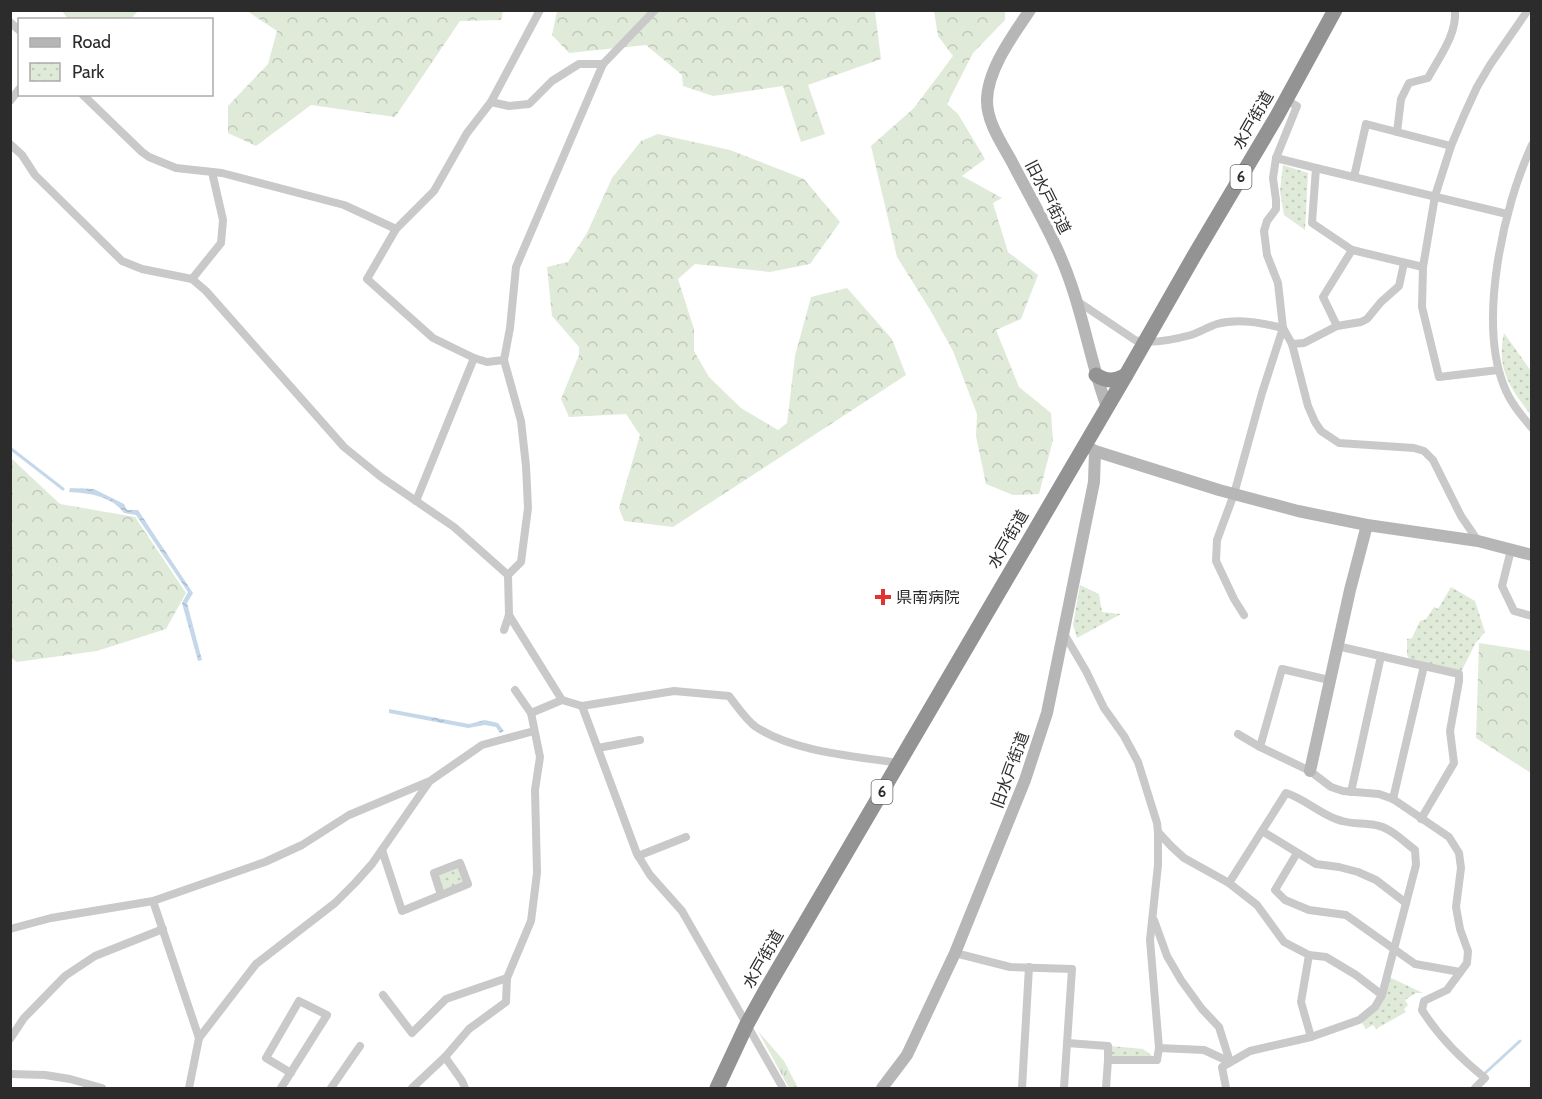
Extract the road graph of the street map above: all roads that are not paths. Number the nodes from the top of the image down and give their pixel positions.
1 (540, 10) edge
2 (655, 10) edge
3 (1030, 10) edge
4 (1335, 10) edge
5 (1455, 10) edge
6 (1528, 10) edge
7 (603, 64) junction
8 (84, 96) edge
9 (1286, 100) junction
10 (491, 102) junction
11 (1397, 132) junction
12 (10, 144) edge
13 (1532, 145) edge
14 (1451, 146) junction
15 (1276, 158) junction
16 (1316, 168) junction
17 (212, 172) junction
18 (1354, 177) junction
19 (1436, 196) junction
20 (1507, 214) junction
21 (396, 229) junction
22 (1352, 250) junction
23 (1404, 263) junction
24 (1423, 267) junction
25 (192, 279) junction
26 (1077, 301) junction
27 (1337, 326) junction
28 (1282, 328) junction
29 (1144, 343) junction
30 (1292, 344) junction
31 (474, 358) junction
32 (504, 360) junction
33 (1498, 370) junction
34 (1096, 375) junction
35 (1126, 375) junction
36 (1107, 407) junction
37 (1532, 428) edge
38 (1090, 448) junction
39 (1234, 494) junction
40 (416, 501) junction
41 (1367, 525) junction
42 (1478, 541) junction
43 (1511, 550) junction
44 (1532, 555) edge
45 (508, 575) junction
46 (509, 615) junction
47 (1244, 615) dead end
48 (1532, 616) edge
49 (504, 630) dead end
50 (1063, 632) junction
51 (1337, 646) junction
52 (1381, 656) junction
53 (1424, 666) junction
54 (1329, 680) junction
55 (515, 690) dead end
56 (562, 700) junction
57 (582, 706) junction
58 (531, 713) junction
59 (534, 731) junction
60 (1238, 734) dead end
61 (640, 740) dead end
62 (1260, 747) junction
63 (598, 748) junction
64 (898, 763) junction
65 (1310, 771) junction
66 (430, 781) junction
67 (1351, 792) junction
68 (1393, 799) junction
69 (1421, 819) junction
70 (1262, 831) junction
71 (1158, 832) junction
72 (686, 837) dead end
73 (382, 849) junction
74 (1297, 853) junction
75 (638, 855) junction
76 (1229, 883) junction
77 (441, 895) dead end
78 (153, 901) junction
79 (1406, 903) junction
80 (1153, 917) junction
81 (10, 929) edge
82 (163, 929) junction
83 (1394, 950) junction
84 (955, 953) junction
85 (1310, 955) junction
86 (1029, 967) junction
87 (1460, 972) junction
88 (507, 978) junction
89 (382, 994) dead end
90 (1382, 995) junction
91 (747, 1024) junction
92 (1311, 1037) junction
93 (10, 1038) edge
94 (200, 1038) junction
95 (1067, 1043) junction
96 (360, 1046) dead end
97 (1159, 1048) junction
98 (445, 1057) junction
99 (1108, 1060) junction
100 (1230, 1062) junction
101 (291, 1073) junction
102 (10, 1074) edge
103 (102, 1089) edge
104 (189, 1089) edge
105 (281, 1089) edge
106 (331, 1089) edge
107 (412, 1089) edge
108 (465, 1089) edge
109 (717, 1089) edge
110 (783, 1089) edge
111 (882, 1089) edge
112 (1022, 1089) edge
113 (1064, 1089) edge
114 (1106, 1089) edge
115 (1226, 1089) edge
116 (1475, 1089) edge

1 - 10 street
2 - 7 street
3 - 26 street, 旧水戸街道
4 - 9 highway, 水戸街道 / 6
5 - 11 street
6 - 14 street
7 - 10 street
7 - 32 street
8 - 17 street
9 - 15 street
9 - 29 highway, 水戸街道 / 6
10 - 21 street
11 - 14 street
11 - 18 street
12 - 25 street
13 - 20 street
14 - 19 street
15 - 16 street
15 - 28 street
16 - 18 street
16 - 22 street
17 - 21 street
17 - 25 street
18 - 19 street
19 - 20 street
19 - 24 street
20 - 33 street
21 - 31 street
22 - 23 street
22 - 27 street
23 - 24 street
23 - 27 street
24 - 33 street
25 - 40 street
26 - 29 street
26 - 34 street, 旧水戸街道
27 - 30 street
28 - 29 street
28 - 30 street
28 - 39 street
29 - 35 highway, 水戸街道 / 6
30 - 42 street
31 - 32 street
31 - 40 street
32 - 45 street
33 - 37 street
34 - 35 highway
34 - 36 street, 旧水戸街道
35 - 36 highway, 水戸街道 / 6
36 - 38 highway, 水戸街道 / 6
38 - 39 street
38 - 50 street, 旧水戸街道
38 - 64 highway, 水戸街道 / 6
39 - 41 street
39 - 47 street
40 - 45 street
41 - 42 street
41 - 51 street
42 - 43 street
43 - 44 street
43 - 48 street
45 - 46 street
46 - 49 street
46 - 56 street
50 - 71 street
50 - 84 street, 旧水戸街道
51 - 52 street
51 - 54 street
52 - 53 street
52 - 67 street
53 - 68 street
53 - 69 street
54 - 62 street
54 - 65 street
55 - 58 street
56 - 57 street
56 - 58 street
57 - 63 street
57 - 64 street
58 - 59 street
59 - 66 street
59 - 88 street
60 - 62 street
61 - 63 street
62 - 65 street
63 - 75 street
64 - 91 highway, 水戸街道 / 6
65 - 67 street
66 - 73 street
66 - 78 street
67 - 68 street
68 - 69 street
69 - 87 street
70 - 74 street
70 - 76 street
70 - 79 street
71 - 76 street
71 - 80 street
72 - 75 street
73 - 77 street
73 - 94 street
74 - 79 street
74 - 83 street
75 - 91 street
76 - 85 street
78 - 81 street
78 - 82 street
79 - 83 street
80 - 97 street
80 - 100 street
82 - 93 street
82 - 94 street
83 - 87 street
83 - 90 street
84 - 86 street
84 - 111 street, 旧水戸街道
85 - 90 street
85 - 92 street
86 - 95 street
86 - 112 street
87 - 116 street
88 - 89 street
88 - 98 street
90 - 92 street
91 - 109 highway, 水戸街道 / 6
91 - 110 street
92 - 100 street
94 - 104 street
95 - 99 street
95 - 113 street
96 - 106 street
97 - 99 street
97 - 100 street
98 - 107 street
98 - 108 street
99 - 114 street
100 - 115 street
101 - 101 street
101 - 105 street
102 - 103 street

